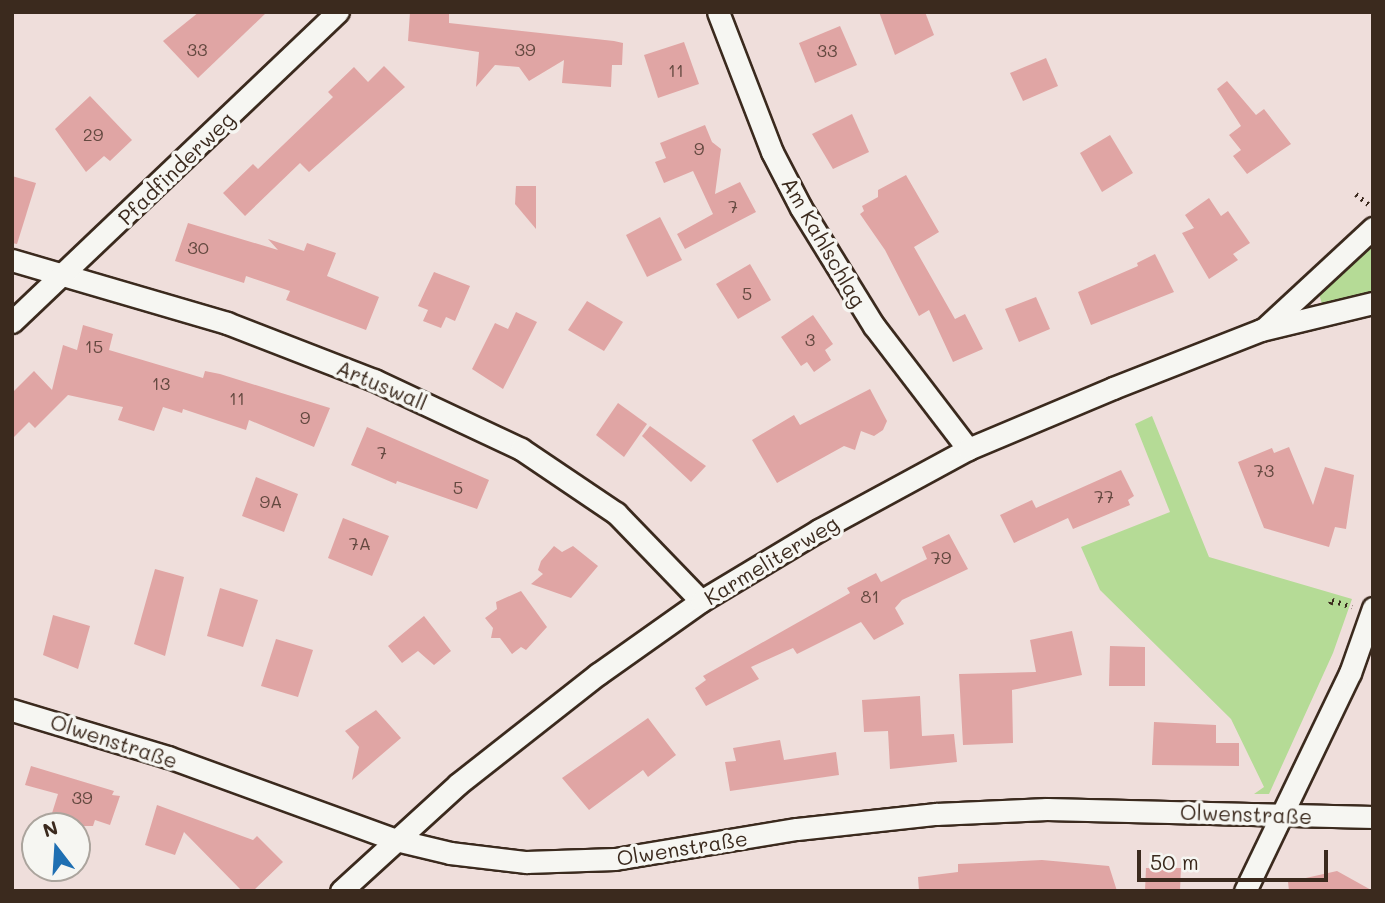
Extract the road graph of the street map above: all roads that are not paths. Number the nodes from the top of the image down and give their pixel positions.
1 (338, 12) edge
2 (718, 12) edge
3 (1373, 228) edge
4 (12, 260) edge
5 (62, 274) junction
6 (1373, 303) edge
7 (12, 322) edge
8 (1261, 330) junction
9 (968, 449) junction
10 (701, 601) junction
11 (1373, 608) edge
12 (12, 710) edge
13 (1282, 817) junction
14 (1373, 817) edge
15 (396, 840) junction
16 (341, 891) edge
17 (1245, 891) edge

1 - 5 street, Pfadfinderweg
2 - 9 street, Am Kahlschlag
3 - 8 street, Karmeliterweg
4 - 5 street, Artuswall
5 - 7 street, Pfadfinderweg
5 - 10 street, Artuswall
6 - 8 street, Karmeliterweg
8 - 9 street, Karmeliterweg
9 - 10 street, Karmeliterweg
10 - 15 street, Karmeliterweg
11 - 13 street
12 - 15 street, Olwenstraße
13 - 14 street, Olwenstraße
13 - 15 street, Olwenstraße
13 - 17 street
15 - 16 street, Karmeliterweg

